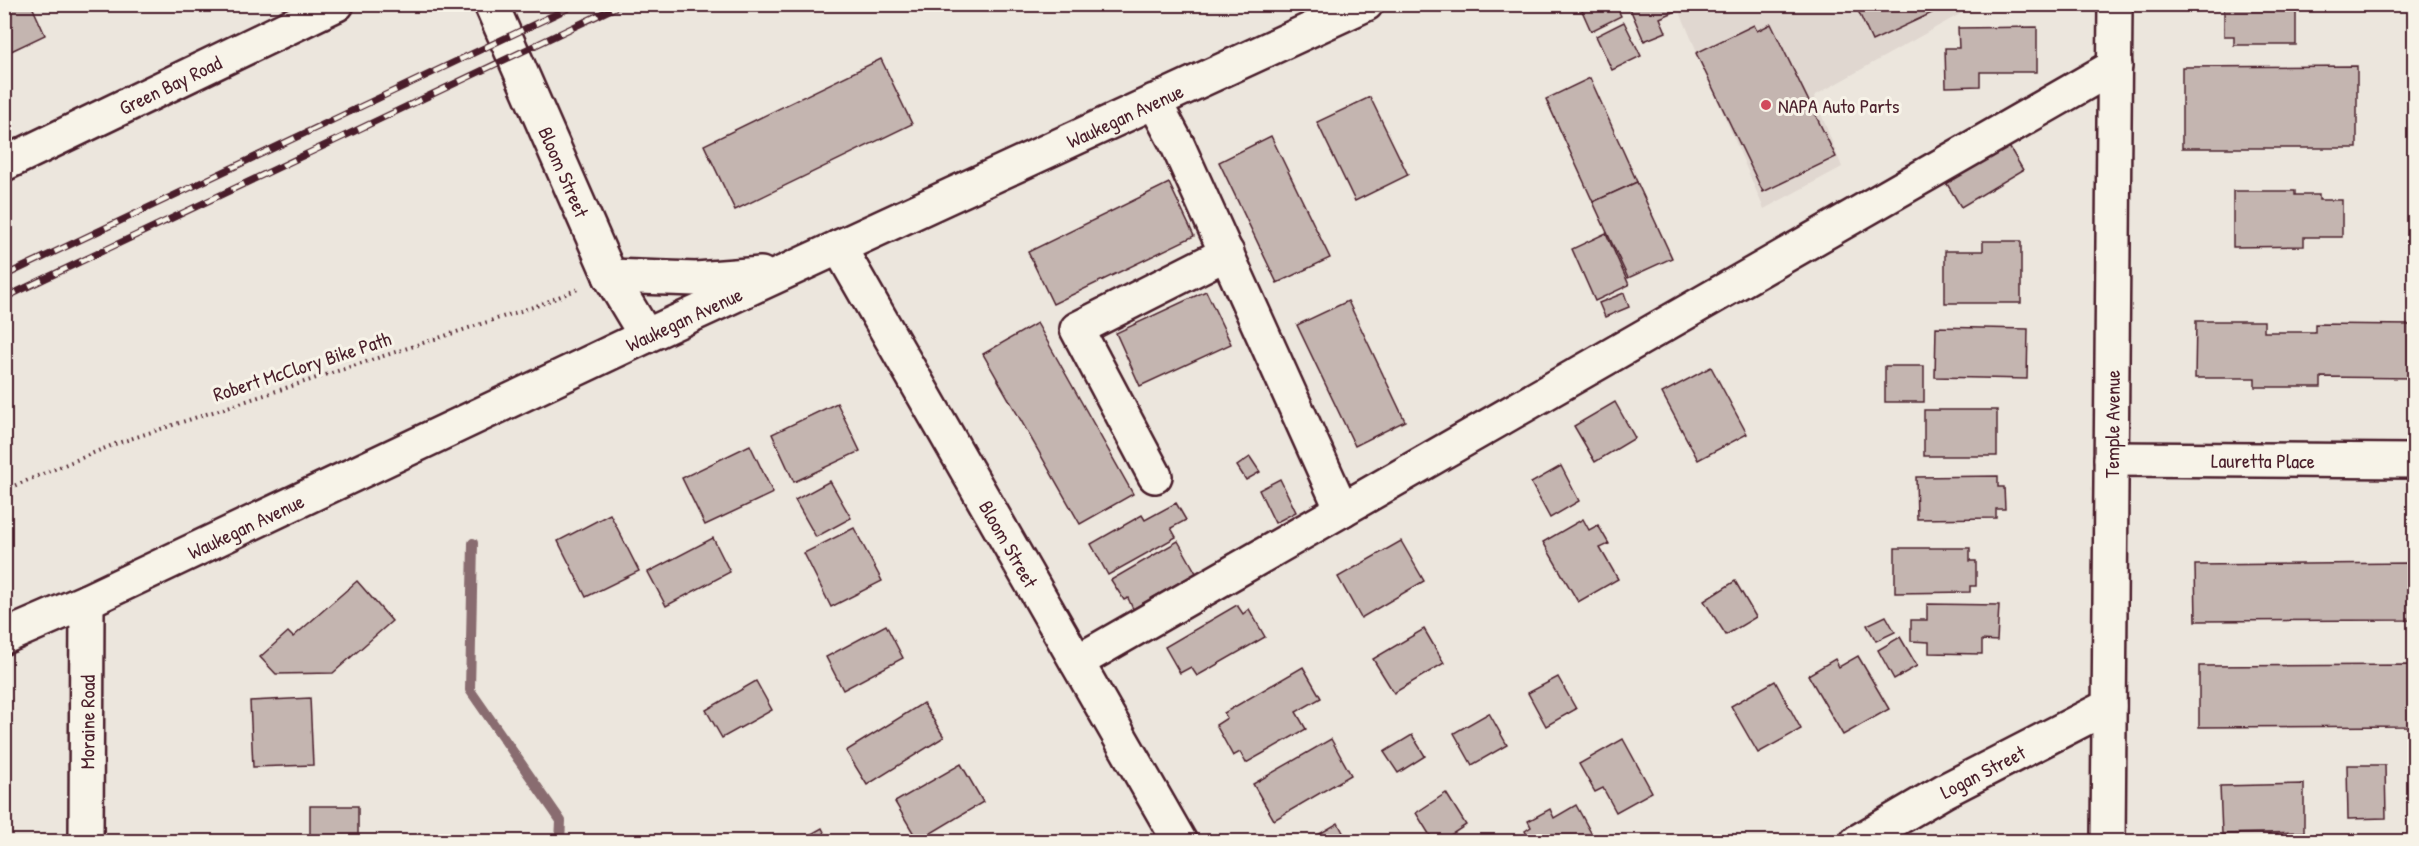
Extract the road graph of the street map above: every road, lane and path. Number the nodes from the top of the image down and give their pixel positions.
1 (337, 4) edge
2 (491, 4) edge
3 (1366, 4) edge
4 (2115, 4) edge
5 (2115, 66) junction
6 (1154, 100) junction
7 (4, 164) edge
8 (839, 247) junction
9 (1227, 253) junction
10 (798, 266) junction
11 (610, 276) junction
12 (646, 336) junction
13 (2111, 459) junction
14 (2415, 461) edge
15 (1155, 476) dead end
16 (4, 490) edge
17 (1342, 510) junction
18 (87, 601) junction
19 (4, 637) edge
20 (1077, 662) junction
21 (2109, 706) junction
22 (86, 842) edge
23 (1180, 842) edge
24 (1857, 842) edge
25 (2108, 842) edge

1 - 7 street, Green Bay Road
2 - 11 street, Bloom Street
3 - 6 street, Waukegan Avenue
4 - 5 street, Temple Avenue
5 - 13 street, Temple Avenue
5 - 17 street
6 - 8 street, Waukegan Avenue
6 - 9 street
8 - 10 street, Waukegan Avenue
8 - 20 street, Bloom Street
9 - 15 street
9 - 17 street
10 - 11 street
10 - 12 street, Waukegan Avenue
11 - 12 street, Bloom Street
11 - 16 path, Robert McClory Bike Path
12 - 18 street, Waukegan Avenue
13 - 14 street, Lauretta Place
13 - 21 street, Temple Avenue
17 - 20 street
18 - 19 street, Waukegan Avenue
18 - 22 street, Moraine Road
20 - 23 street, Bloom Street
21 - 24 street, Logan Street
21 - 25 street, Temple Avenue

